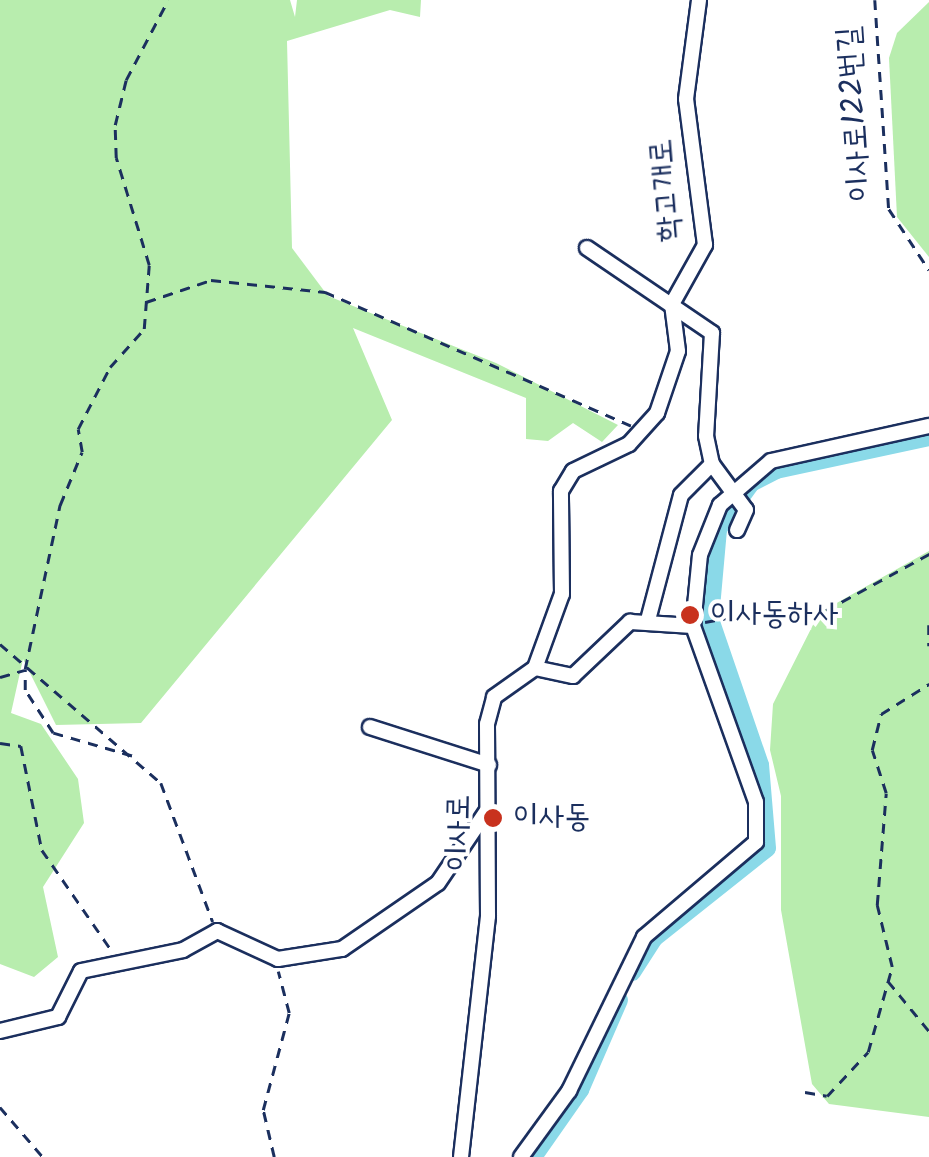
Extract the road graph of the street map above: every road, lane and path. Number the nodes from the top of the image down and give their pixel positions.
1 (168, 0) edge
2 (698, 0) edge
3 (875, 0) edge
4 (587, 248) dead end
5 (929, 270) edge
6 (145, 301) junction
7 (672, 304) junction
8 (929, 426) edge
9 (641, 431) junction
10 (712, 464) junction
11 (731, 491) junction
12 (737, 530) dead end
13 (929, 554) edge
14 (648, 620) junction
15 (929, 624) edge
16 (694, 625) junction
17 (0, 644) edge
18 (929, 646) edge
19 (534, 668) junction
20 (25, 669) junction
21 (0, 677) edge
22 (929, 684) edge
23 (370, 727) dead end
24 (0, 743) edge
25 (132, 756) junction
26 (489, 766) junction
27 (486, 812) junction
28 (217, 931) junction
29 (278, 959) junction
30 (120, 962) junction
31 (887, 980) junction
32 (0, 1031) edge
33 (929, 1031) edge
34 (805, 1092) dead end
35 (0, 1107) edge
36 (43, 1157) edge
37 (274, 1157) edge
38 (461, 1157) edge
39 (521, 1157) edge

1 - 6 path
2 - 7 street, 학고개로
3 - 5 path, 이사로122번길
4 - 7 street
6 - 9 path
6 - 20 path
7 - 9 street
7 - 10 street
8 - 11 street
9 - 19 street
10 - 11 street
10 - 14 street
11 - 12 street
11 - 16 street
13 - 16 path
14 - 16 street
14 - 19 street
15 - 18 path
16 - 39 street
17 - 20 path
19 - 26 street, 이사로
20 - 21 path
20 - 25 path
20 - 25 path
22 - 31 path
23 - 26 street
24 - 30 path
25 - 28 path
26 - 27 street, 이사로
27 - 29 street
27 - 38 street, 이사로
28 - 29 street
28 - 30 street
29 - 37 path
30 - 32 street
31 - 33 path
31 - 34 path
35 - 36 path

